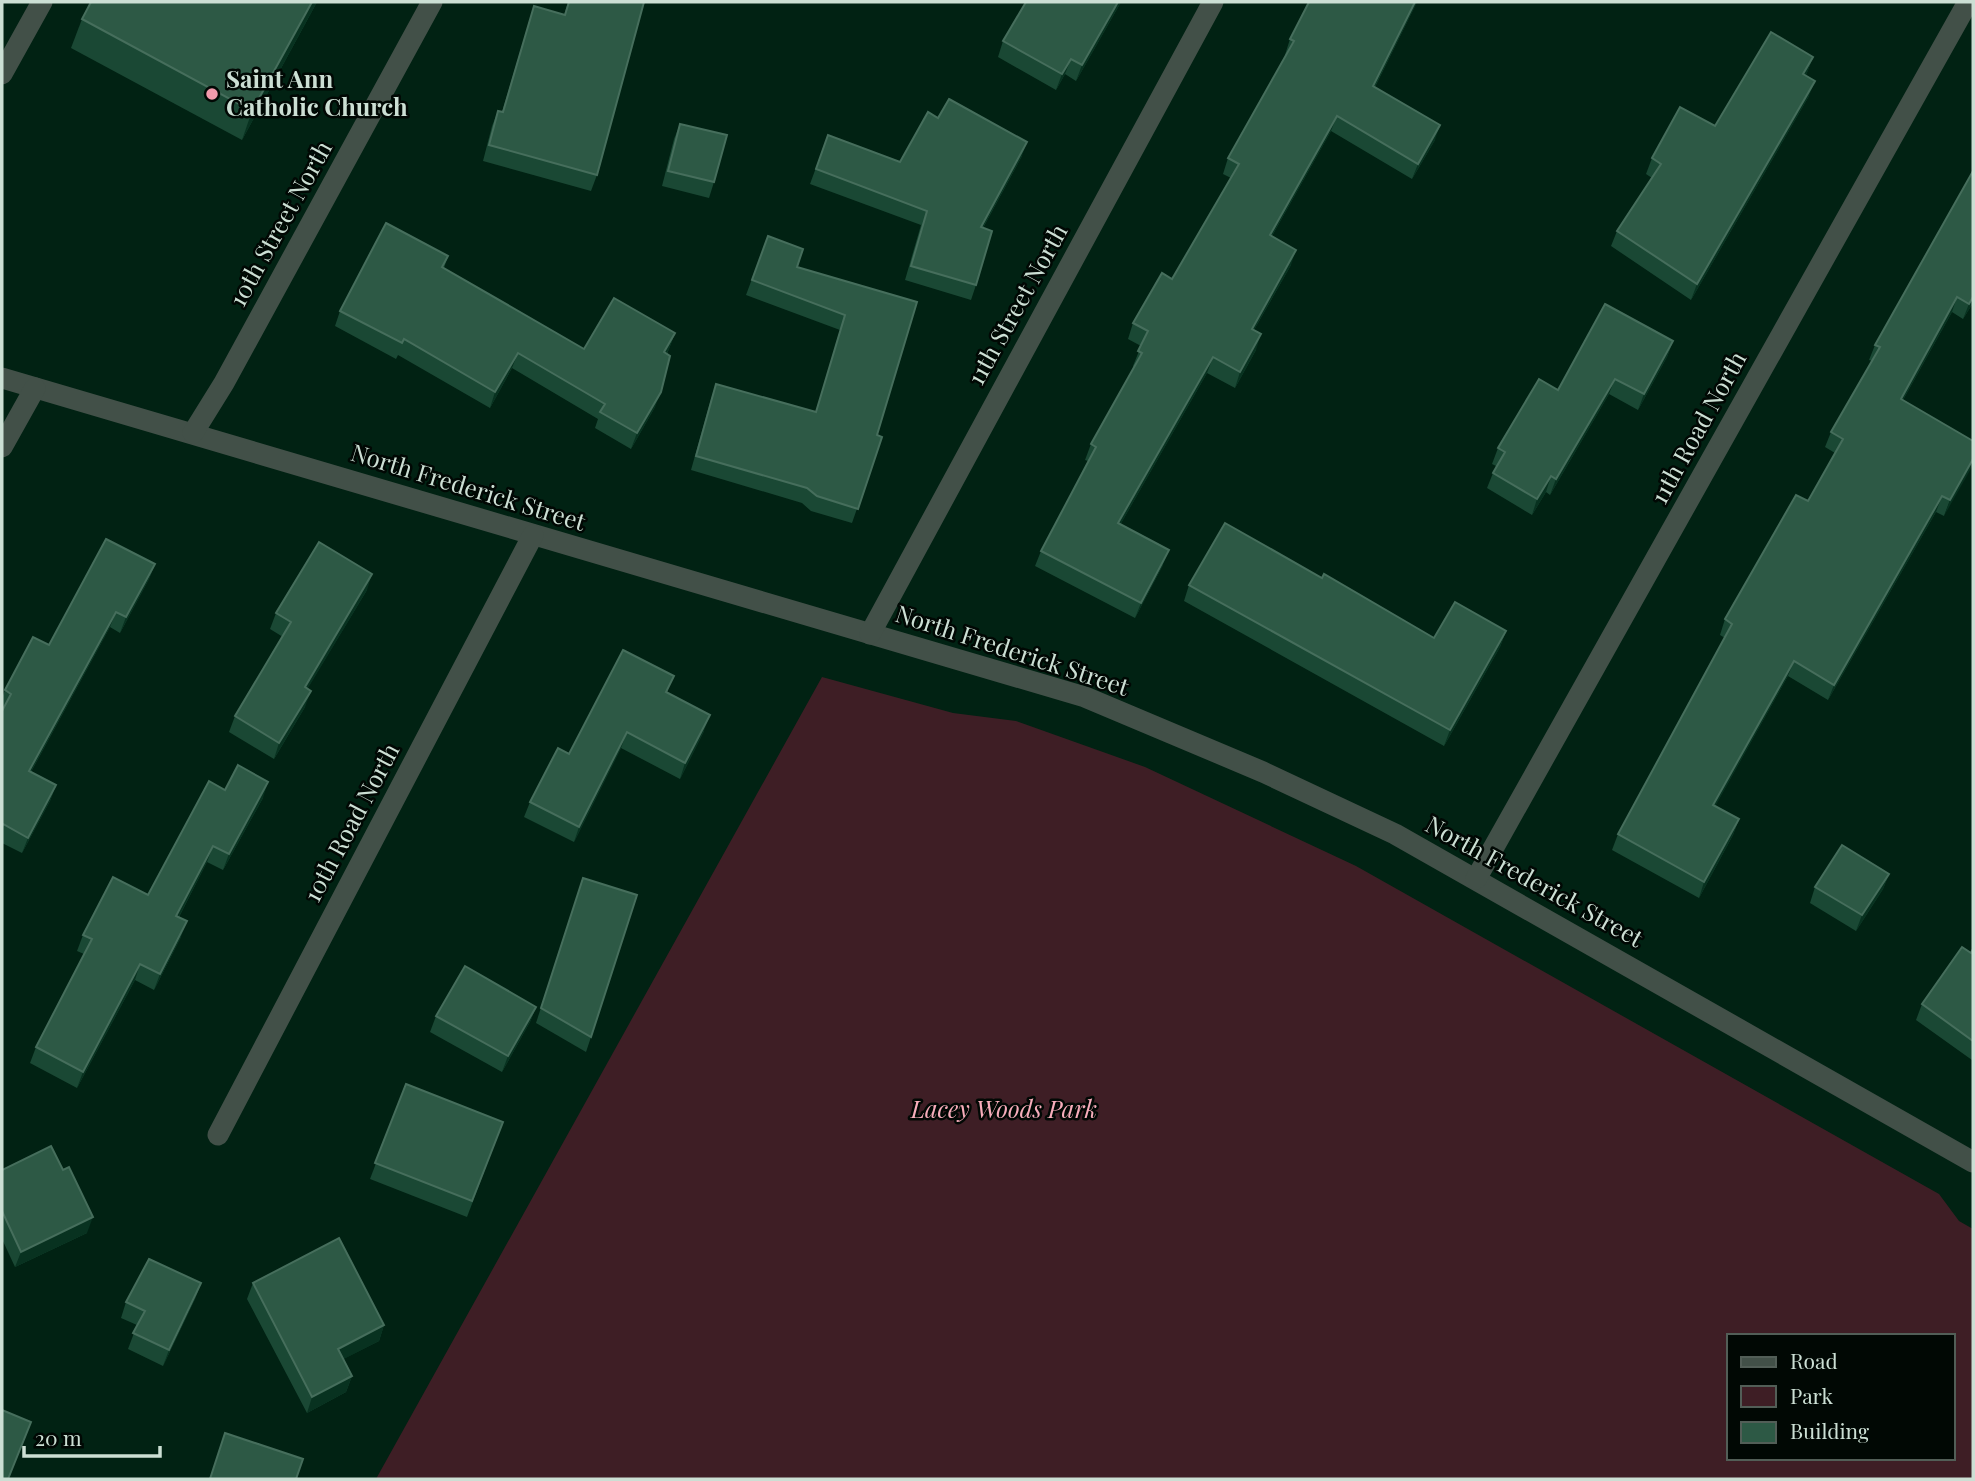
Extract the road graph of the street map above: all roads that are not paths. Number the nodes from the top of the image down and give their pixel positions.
1 (41, 2) edge
2 (432, 2) edge
3 (1213, 2) edge
4 (1968, 2) edge
5 (2, 74) edge
6 (2, 378) edge
7 (35, 388) junction
8 (192, 433) junction
9 (2, 447) edge
10 (533, 535) junction
11 (870, 634) junction
12 (1476, 879) junction
13 (218, 1135) dead end
14 (1973, 1163) edge

1 - 5 street
2 - 8 street, 10th Street North
3 - 11 street, 11th Street North
4 - 12 street, 11th Road North
6 - 7 street, North Frederick Street
7 - 8 street, North Frederick Street
7 - 9 street
8 - 10 street, North Frederick Street
10 - 11 street, North Frederick Street
10 - 13 street, 10th Road North
11 - 12 street, North Frederick Street
12 - 14 street, North Frederick Street

